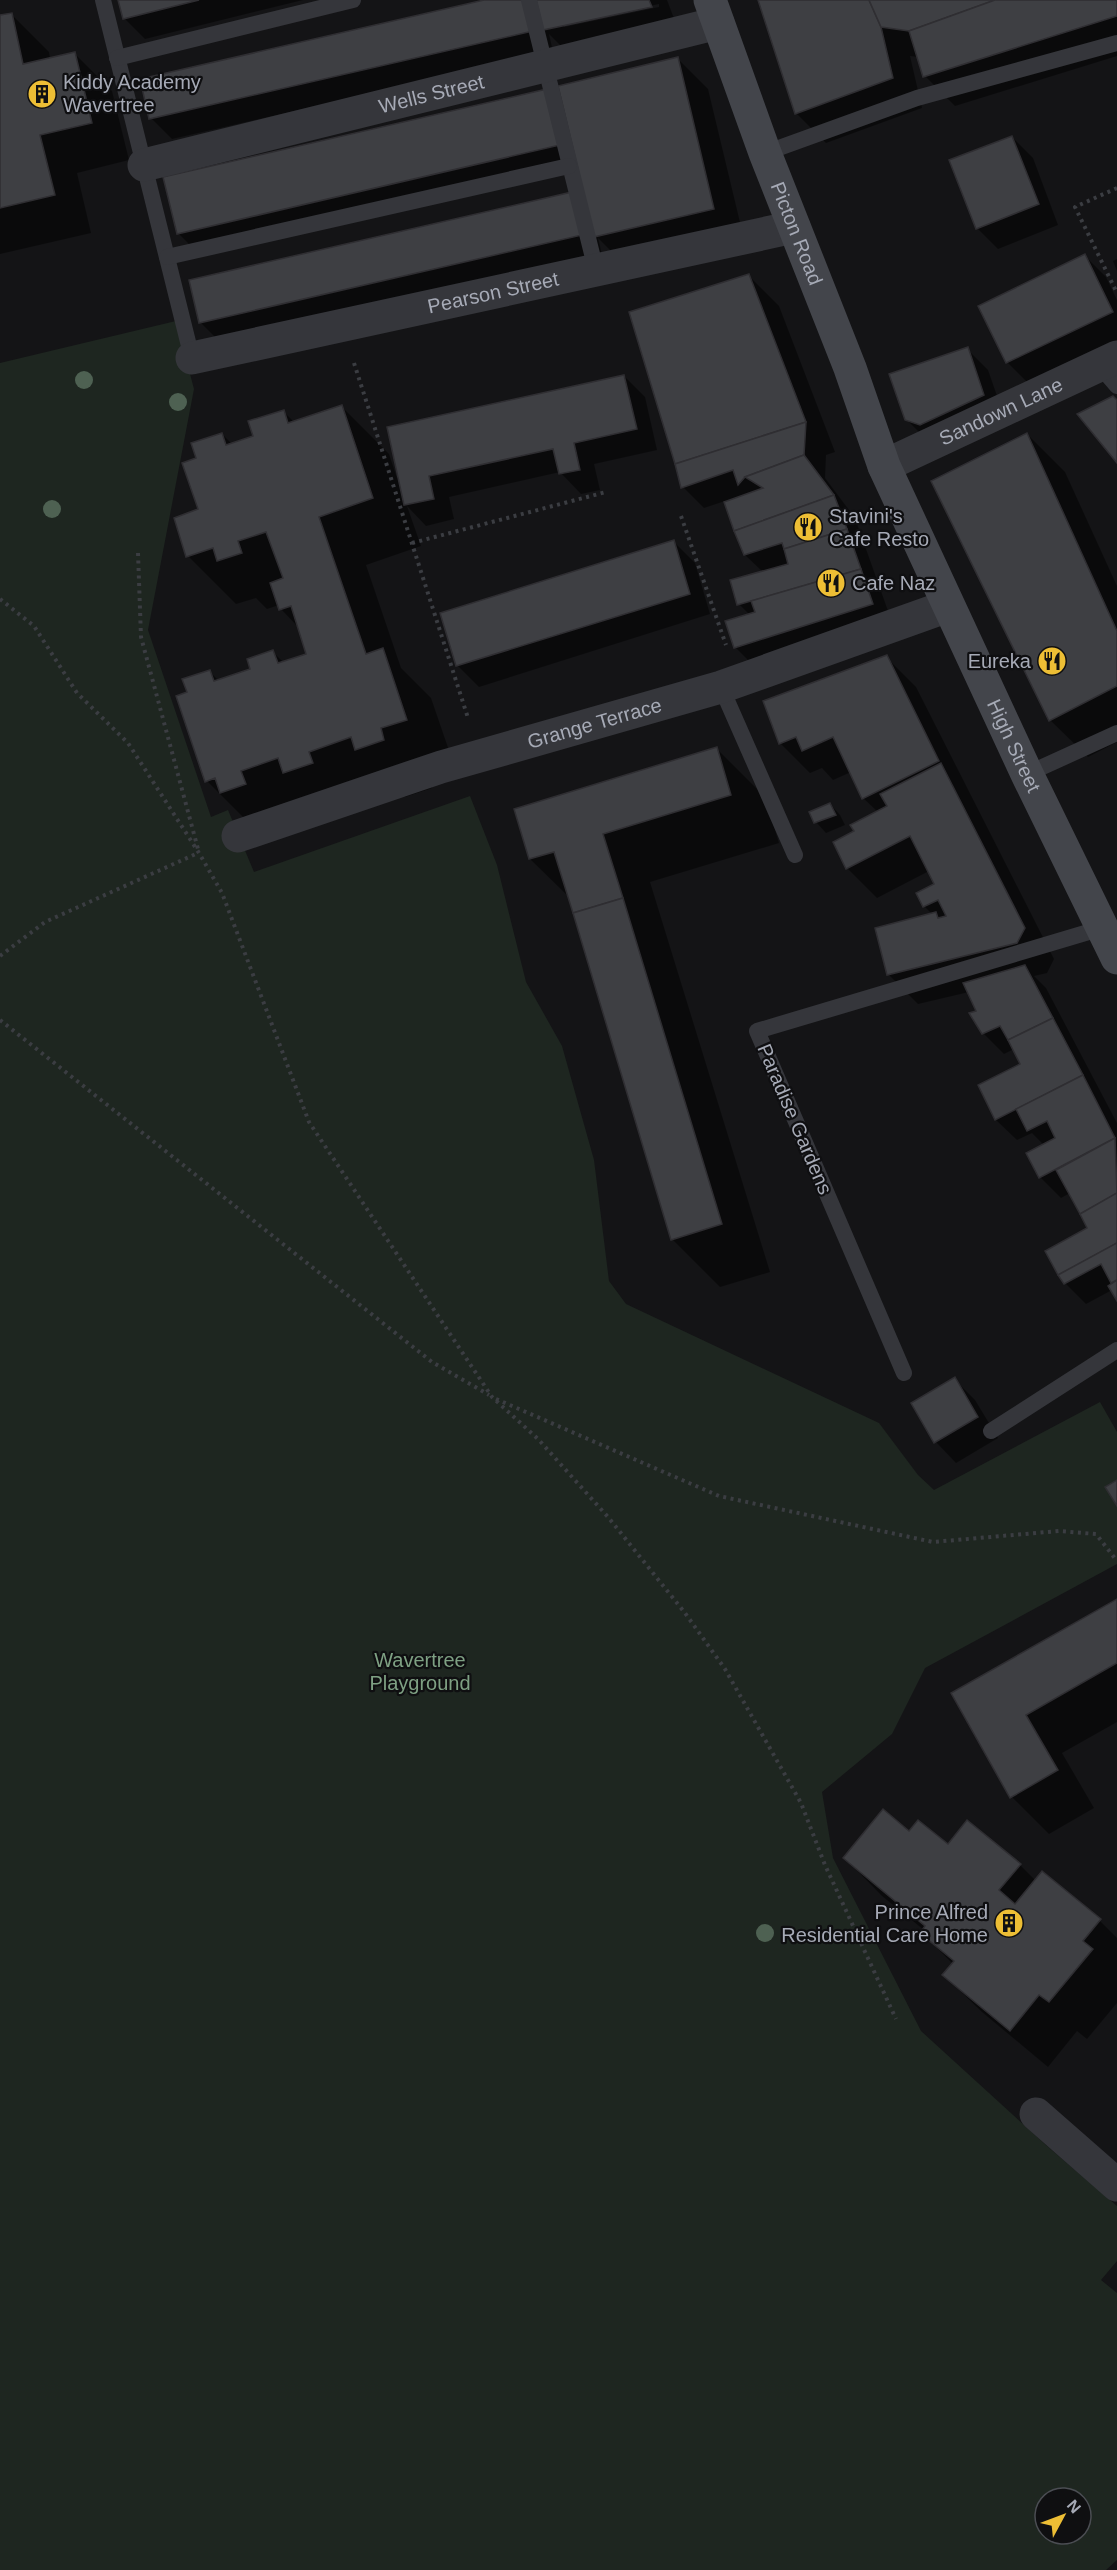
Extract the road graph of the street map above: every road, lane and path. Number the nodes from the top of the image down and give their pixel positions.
1 (103, 0) edge
2 (353, 0) edge
3 (529, 0) edge
4 (714, 11) edge
5 (1117, 43) edge
6 (117, 58) junction
7 (546, 65) junction
8 (765, 153) junction
9 (144, 165) junction
10 (569, 166) junction
11 (1117, 188) edge
12 (794, 227) junction
13 (167, 256) junction
14 (596, 270) junction
15 (1117, 292) edge
16 (343, 325) junction
17 (192, 358) joint
18 (1111, 369) edge
19 (884, 466) junction
20 (606, 492) dead end
21 (681, 516) dead end
22 (412, 543) junction
23 (138, 553) dead end
24 (0, 599) edge
25 (948, 606) junction
26 (730, 684) junction
27 (1117, 733) edge
28 (480, 756) junction
29 (1027, 774) junction
30 (238, 836) joint
31 (199, 853) junction
32 (795, 855) dead end
33 (1112, 942) edge
34 (0, 956) edge
35 (0, 1020) edge
36 (1117, 1350) edge
37 (904, 1373) dead end
38 (492, 1397) junction
39 (991, 1431) dead end
40 (1117, 1562) edge
41 (896, 2019) dead end
42 (1036, 2114) dead end
43 (1117, 2185) edge

1 - 6 lane
2 - 6 lane
3 - 7 lane
4 - 7 street, Wells Street
4 - 8 main road, Picton Road
5 - 8 lane
6 - 9 lane
7 - 9 street, Wells Street
7 - 10 lane
8 - 12 main road, Picton Road
9 - 13 lane
10 - 13 lane
10 - 14 lane
11 - 15 path
12 - 14 street, Pearson Street
12 - 19 main road, Picton Road
13 - 17 lane
14 - 16 street, Pearson Street
16 - 17 street, Pearson Street
16 - 22 path
18 - 19 street, Sandown Lane
19 - 25 main road, High Street
20 - 22 path
21 - 26 path
22 - 28 path
23 - 31 path
24 - 31 path
25 - 26 street, Grange Terrace
25 - 29 main road, High Street
26 - 28 street, Grange Terrace
26 - 32 lane
27 - 29 lane
28 - 30 street, Grange Terrace
29 - 33 main road, High Street
30 - 31 path
31 - 34 path
31 - 38 path
33 - 37 lane, Paradise Gardens
35 - 38 path
36 - 39 lane
38 - 40 path
38 - 41 path
42 - 43 street

